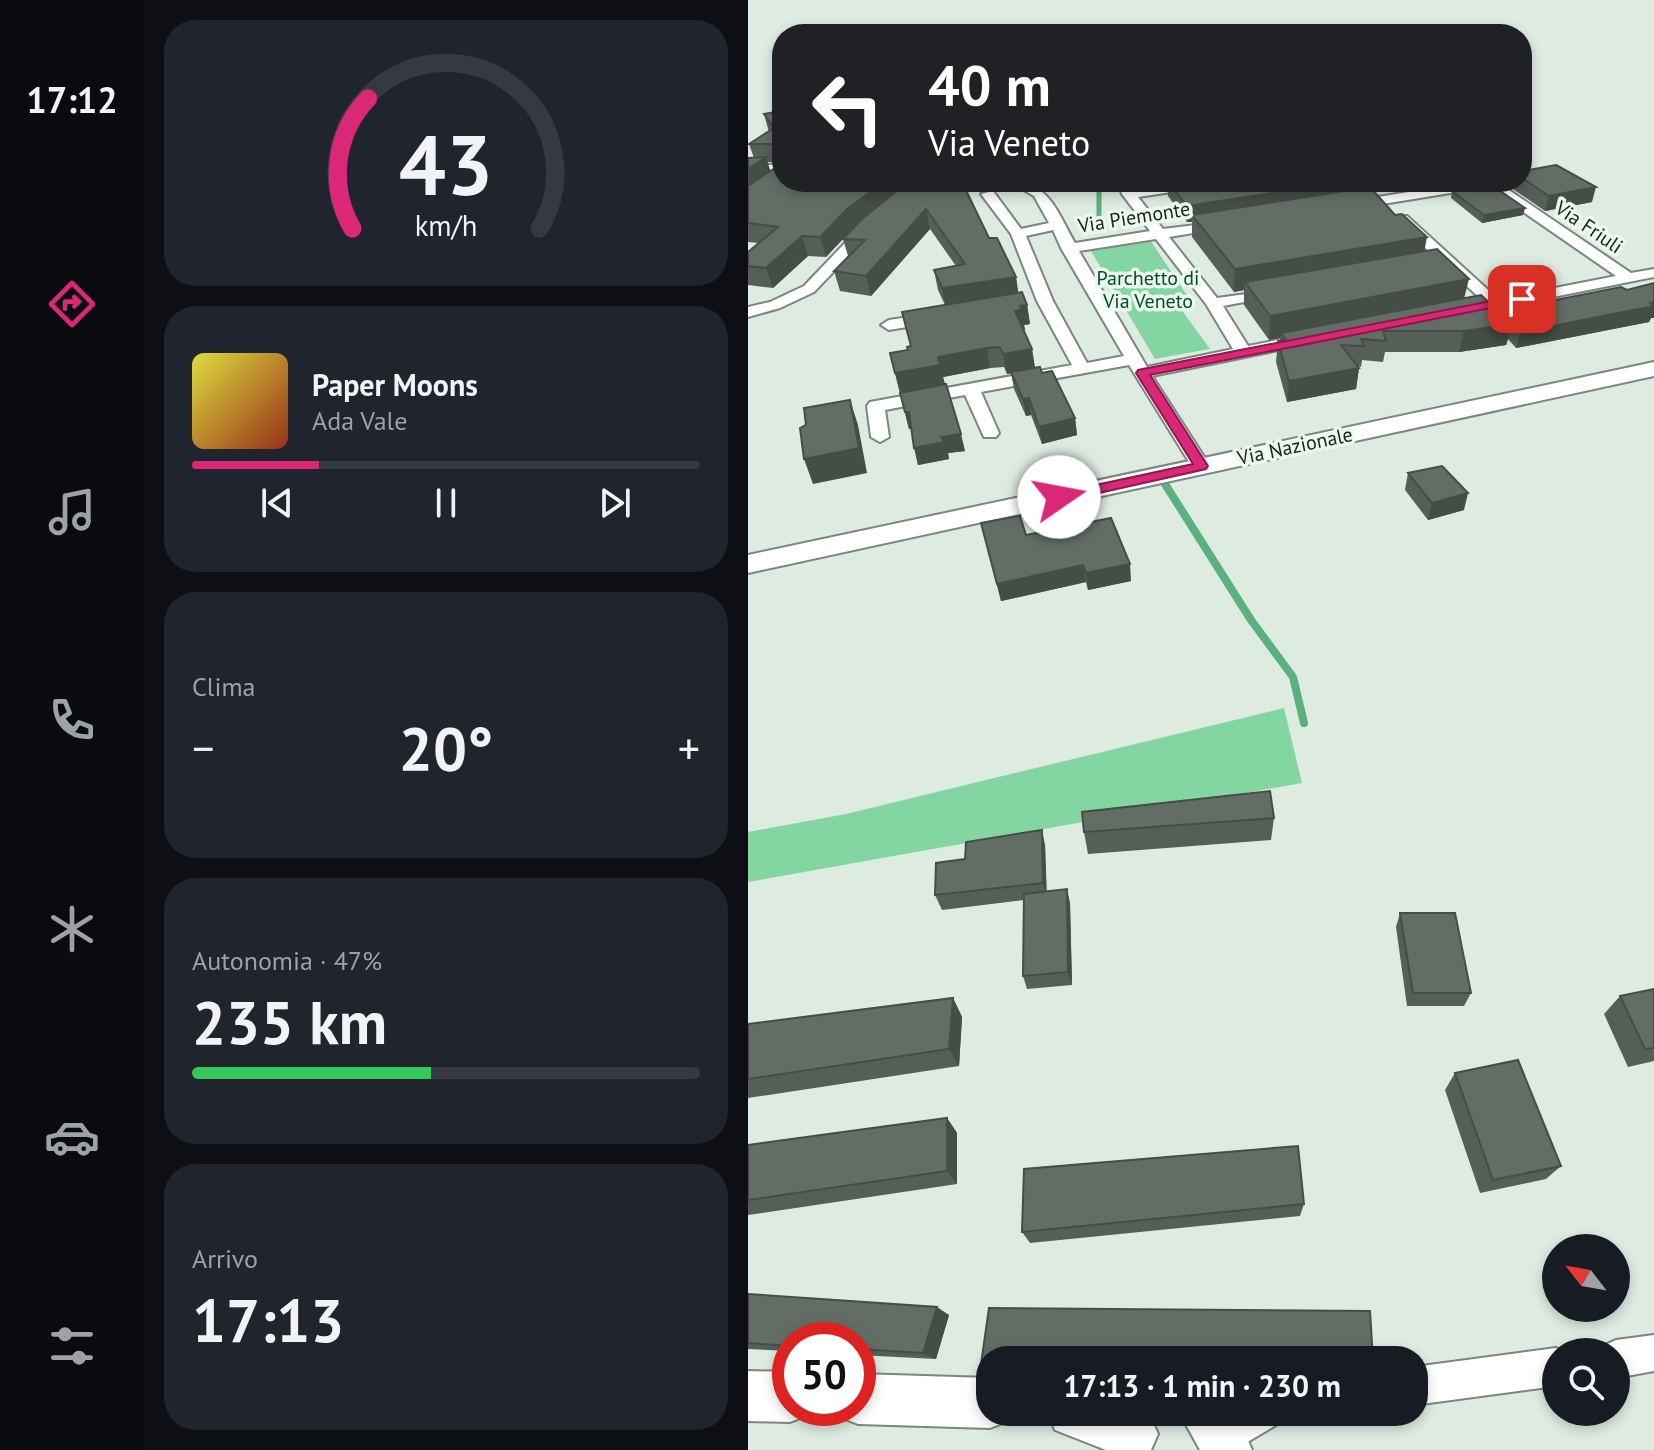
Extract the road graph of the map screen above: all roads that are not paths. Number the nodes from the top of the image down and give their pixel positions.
1 (772, 169) edge
2 (748, 170) edge
3 (1037, 192) edge
4 (1129, 192) edge
5 (1436, 192) edge
6 (1502, 192) edge
7 (988, 194) dead end
8 (1382, 201) junction
9 (1331, 208) edge
10 (879, 218) edge
11 (1232, 223) edge
12 (1057, 225) junction
13 (1160, 233) junction
14 (1018, 234) junction
15 (1068, 248) junction
16 (1451, 262) junction
17 (1426, 267) edge
18 (1654, 273) edge
19 (1629, 278) junction
20 (1286, 291) edge
21 (1045, 301) junction
22 (1213, 303) junction
23 (1495, 304) junction
24 (1023, 305) edge
25 (748, 312) edge
26 (1436, 315) edge
27 (948, 316) edge
28 (889, 325) dead end
29 (1332, 335) edge
30 (1243, 352) junction
31 (1138, 366) junction
32 (1081, 367) junction
33 (1654, 369) edge
34 (971, 388) junction
35 (990, 433) dead end
36 (880, 437) dead end
37 (1201, 466) junction
38 (748, 564) edge
39 (1654, 1353) edge
40 (1630, 1357) edge
41 (1542, 1369) edge
42 (1428, 1384) edge
43 (748, 1396) edge
44 (772, 1397) edge
45 (876, 1400) edge
46 (976, 1403) edge
47 (1118, 1426) edge
48 (1137, 1432) edge

1 - 2 street
3 - 12 street
4 - 13 street
5 - 8 street
6 - 19 street, Via Friuli
7 - 14 street
8 - 9 street
8 - 16 street
10 - 25 street
11 - 13 street, Via Piemonte
12 - 14 street
12 - 15 street
13 - 15 street, Via Piemonte
13 - 22 street
14 - 21 street
15 - 31 street
16 - 17 street
16 - 23 street
18 - 19 street
19 - 23 street
20 - 22 street
21 - 24 street
21 - 32 street
22 - 30 street
23 - 26 street
27 - 28 street
29 - 30 street
30 - 31 street
31 - 32 street
31 - 37 street
32 - 34 street
33 - 37 main road, Via Nazionale
34 - 35 street
34 - 36 street
37 - 38 main road, Via Nazionale
39 - 40 street
41 - 42 street
43 - 44 main road
45 - 46 main road
47 - 48 main road

